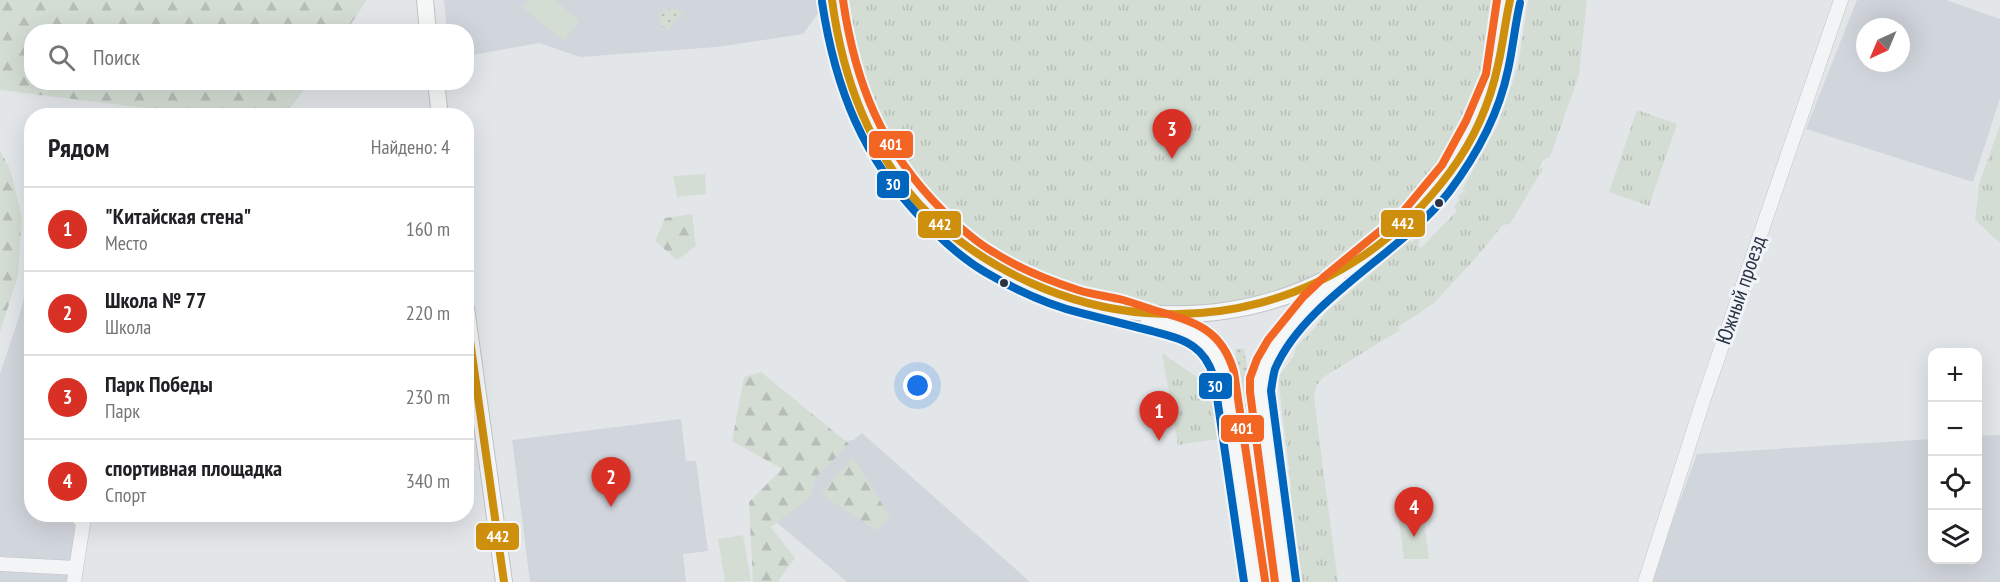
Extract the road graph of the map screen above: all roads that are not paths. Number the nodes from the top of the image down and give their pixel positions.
1 (425, 0) edge
2 (832, 0) edge
3 (1841, 0) edge
4 (1509, 2) edge
5 (427, 24) edge
6 (437, 90) edge
7 (439, 108) edge
8 (1360, 261) junction
9 (1125, 312) junction
10 (474, 366) edge
11 (82, 522) edge
12 (0, 564) edge
13 (75, 575) edge
14 (504, 582) edge
15 (1255, 582) edge
16 (1286, 582) edge
17 (1645, 582) edge

1 - 5 main road
2 - 9 main road
3 - 17 street, Южный проезд
4 - 8 main road
6 - 7 main road
8 - 9 main road
8 - 16 main road
9 - 15 main road
10 - 14 main road
11 - 13 street
12 - 13 street

